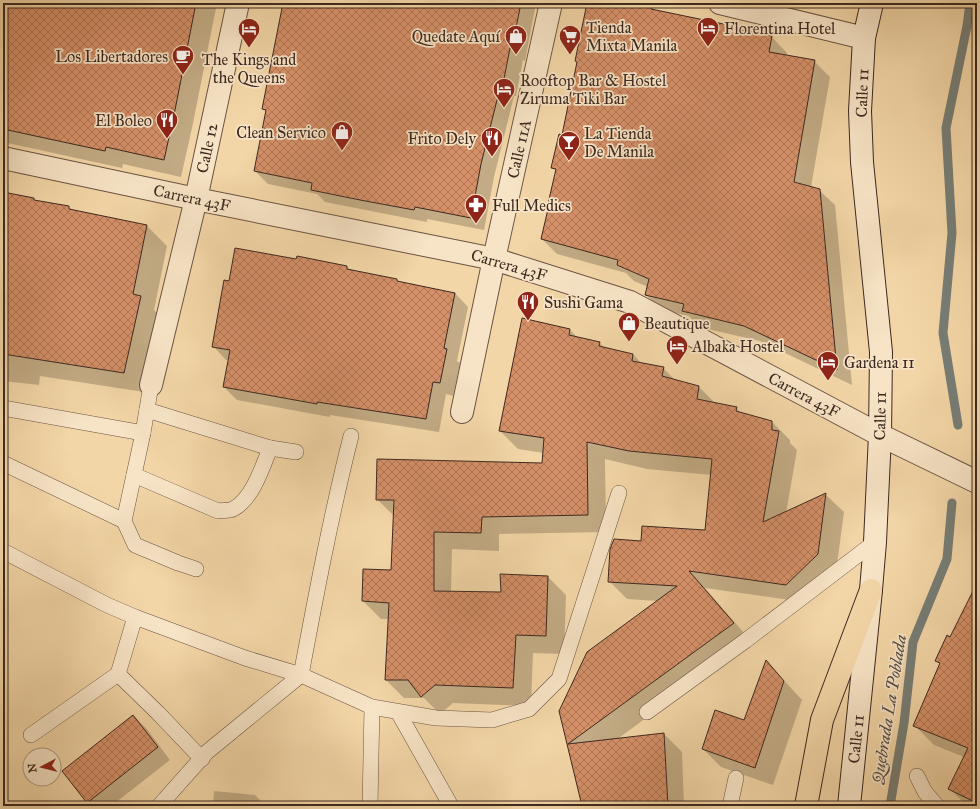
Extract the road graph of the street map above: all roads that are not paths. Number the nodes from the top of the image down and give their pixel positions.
1 (238, 3) edge
2 (551, 3) edge
3 (720, 3) edge
4 (872, 3) edge
5 (864, 38) junction
6 (3, 158) edge
7 (196, 199) junction
8 (494, 259) junction
9 (151, 385) joint
10 (3, 408) edge
11 (147, 410) junction
12 (462, 412) dead end
13 (143, 433) junction
14 (880, 435) junction
15 (351, 436) dead end
16 (270, 448) junction
17 (296, 452) dead end
18 (3, 463) edge
19 (134, 475) junction
20 (977, 482) edge
21 (619, 493) dead end
22 (124, 521) junction
23 (875, 542) junction
24 (3, 551) edge
25 (196, 569) dead end
26 (871, 590) junction
27 (135, 617) junction
28 (118, 674) junction
29 (301, 675) junction
30 (372, 707) junction
31 (398, 712) junction
32 (647, 712) dead end
33 (31, 735) dead end
34 (202, 758) junction
35 (917, 776) dead end
36 (736, 778) dead end
37 (159, 806) edge
38 (370, 806) edge
39 (451, 806) edge
40 (730, 806) edge
41 (806, 806) edge
42 (849, 806) edge
43 (937, 806) edge

1 - 7 street, Calle 12
2 - 8 street, Calle 11A
3 - 5 street
4 - 5 street, Calle 11
5 - 14 street, Calle 11
6 - 7 street, Carrera 43F
7 - 8 street, Carrera 43F
7 - 9 street, Calle 12
8 - 12 street, Calle 11A
8 - 14 street, Carrera 43F
9 - 11 lane
10 - 13 lane
11 - 13 lane
11 - 16 lane
13 - 19 lane
14 - 20 street, Carrera 43F
14 - 23 street, Calle 11
15 - 29 lane
16 - 17 lane
16 - 19 lane
18 - 22 lane
19 - 22 lane
21 - 31 lane
22 - 25 lane
23 - 26 street, Calle 11
23 - 32 lane
24 - 27 lane
26 - 41 main road
26 - 42 street, Calle 11
27 - 28 lane
27 - 29 lane
28 - 33 lane
28 - 34 lane
29 - 30 lane
29 - 34 lane
30 - 31 lane
30 - 38 lane
31 - 39 lane
34 - 37 lane
35 - 43 lane
36 - 40 lane

